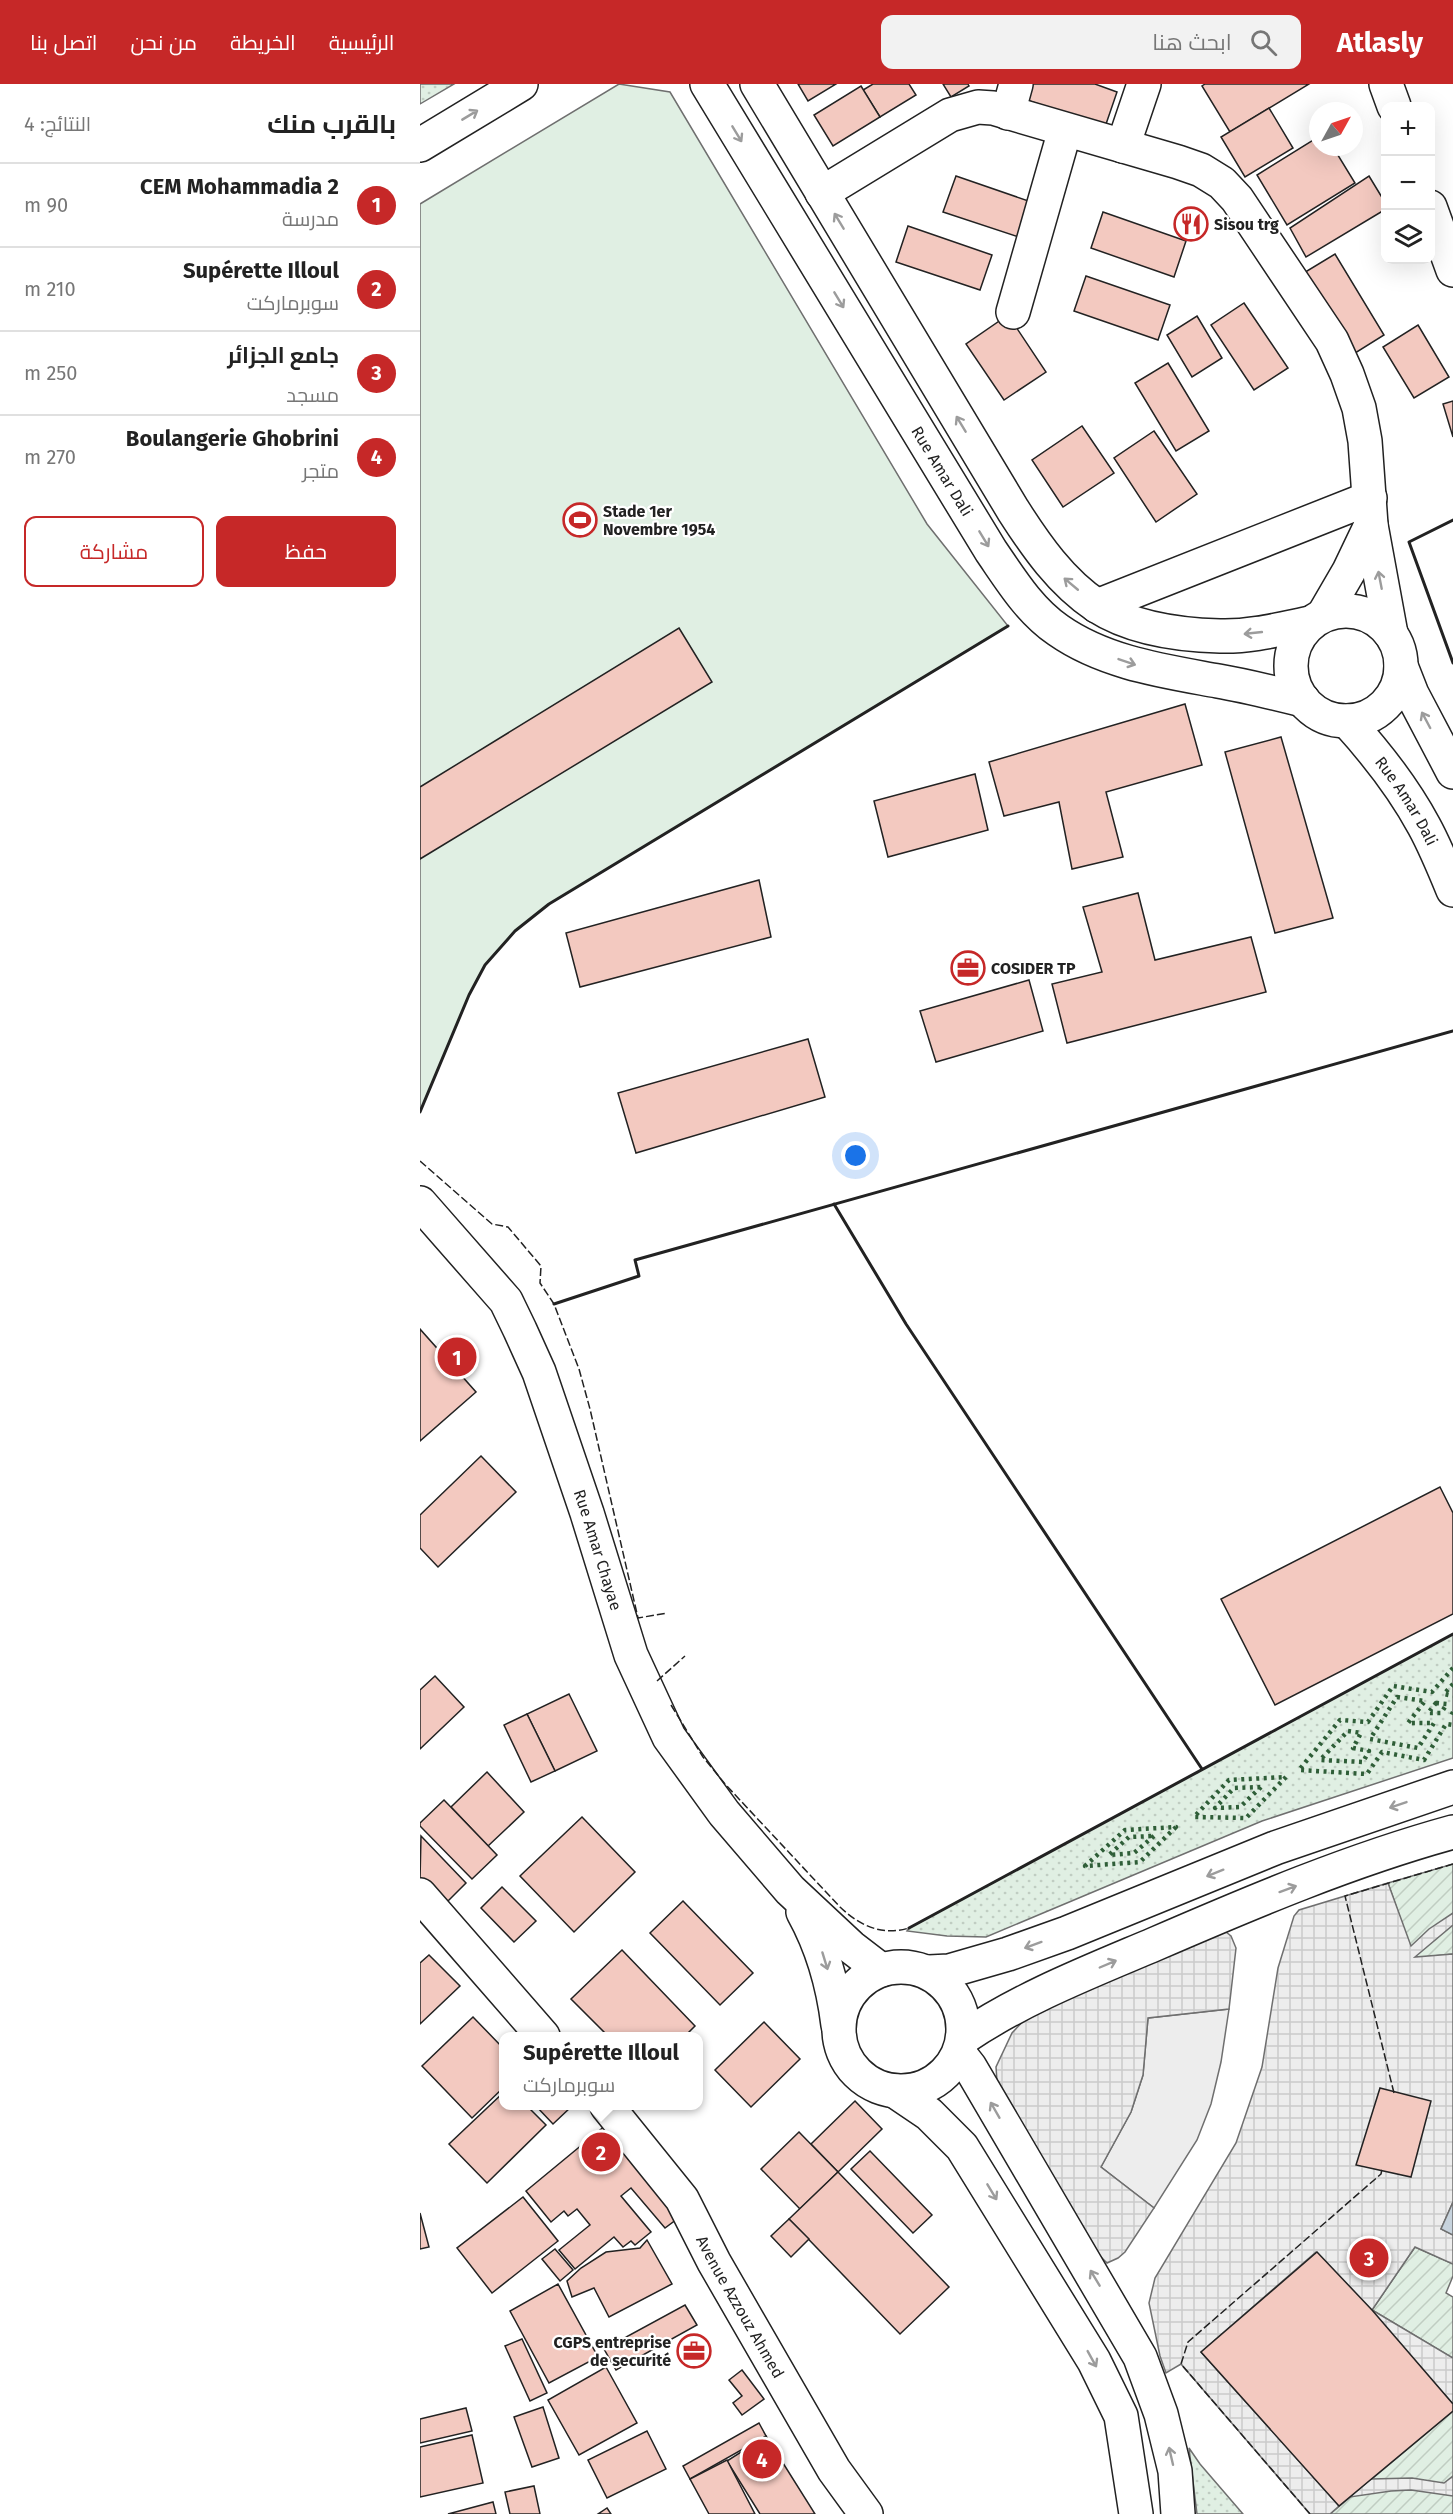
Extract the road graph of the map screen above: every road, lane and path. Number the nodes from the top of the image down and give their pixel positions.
1 (521, 84) edge
2 (707, 84) edge
3 (757, 84) edge
4 (1144, 84) edge
5 (1386, 84) edge
6 (1012, 98) edge
7 (1393, 102) edge
8 (1065, 130) junction
9 (420, 145) edge
10 (1123, 146) junction
11 (822, 193) junction
12 (1432, 210) edge
13 (1453, 270) edge
14 (1013, 312) dead end
15 (1370, 512) junction
16 (1097, 606) junction
17 (1317, 618) junction
18 (1391, 634) junction
19 (1401, 666) junction
20 (1303, 700) junction
21 (1347, 721) junction
22 (1453, 772) edge
23 (1453, 890) edge
24 (420, 1203) edge
25 (1453, 1787) edge
26 (1453, 1832) edge
27 (790, 1890) junction
28 (420, 1895) edge
29 (881, 1970) junction
30 (928, 1972) junction
31 (539, 2032) edge
32 (839, 2036) junction
33 (961, 2045) junction
34 (895, 2091) junction
35 (610, 2110) edge
36 (866, 2514) edge
37 (1136, 2514) edge
38 (1178, 2514) edge

9 -> 1 street
2 -> 20 street, Rue Amar Dali
3 - 11 street
4 - 10 street
5 - 7 street
6 - 8 street
6 - 11 street
8 - 10 street
8 - 14 street
10 - 15 street
16 -> 11 street
12 - 13 street
15 - 16 street
15 - 17 street
18 -> 15 street
17 -> 16 street
17 - 18 street
17 - 20 street
18 - 19 street
19 - 21 street
22 -> 19 street
20 - 21 street
21 - 23 street, Rue Amar Dali
24 - 27 street, Rue Amar Chayae
25 -> 30 street
33 -> 26 street
27 - 29 street, Rue Amar Chayae
27 -> 32 street, Rue Amar Chayae
28 - 31 street
29 - 30 street
29 - 32 street
30 - 33 street
32 - 34 street
33 - 34 street
38 -> 33 street
34 -> 37 street
35 - 36 street, Avenue Azzouz Ahmed

